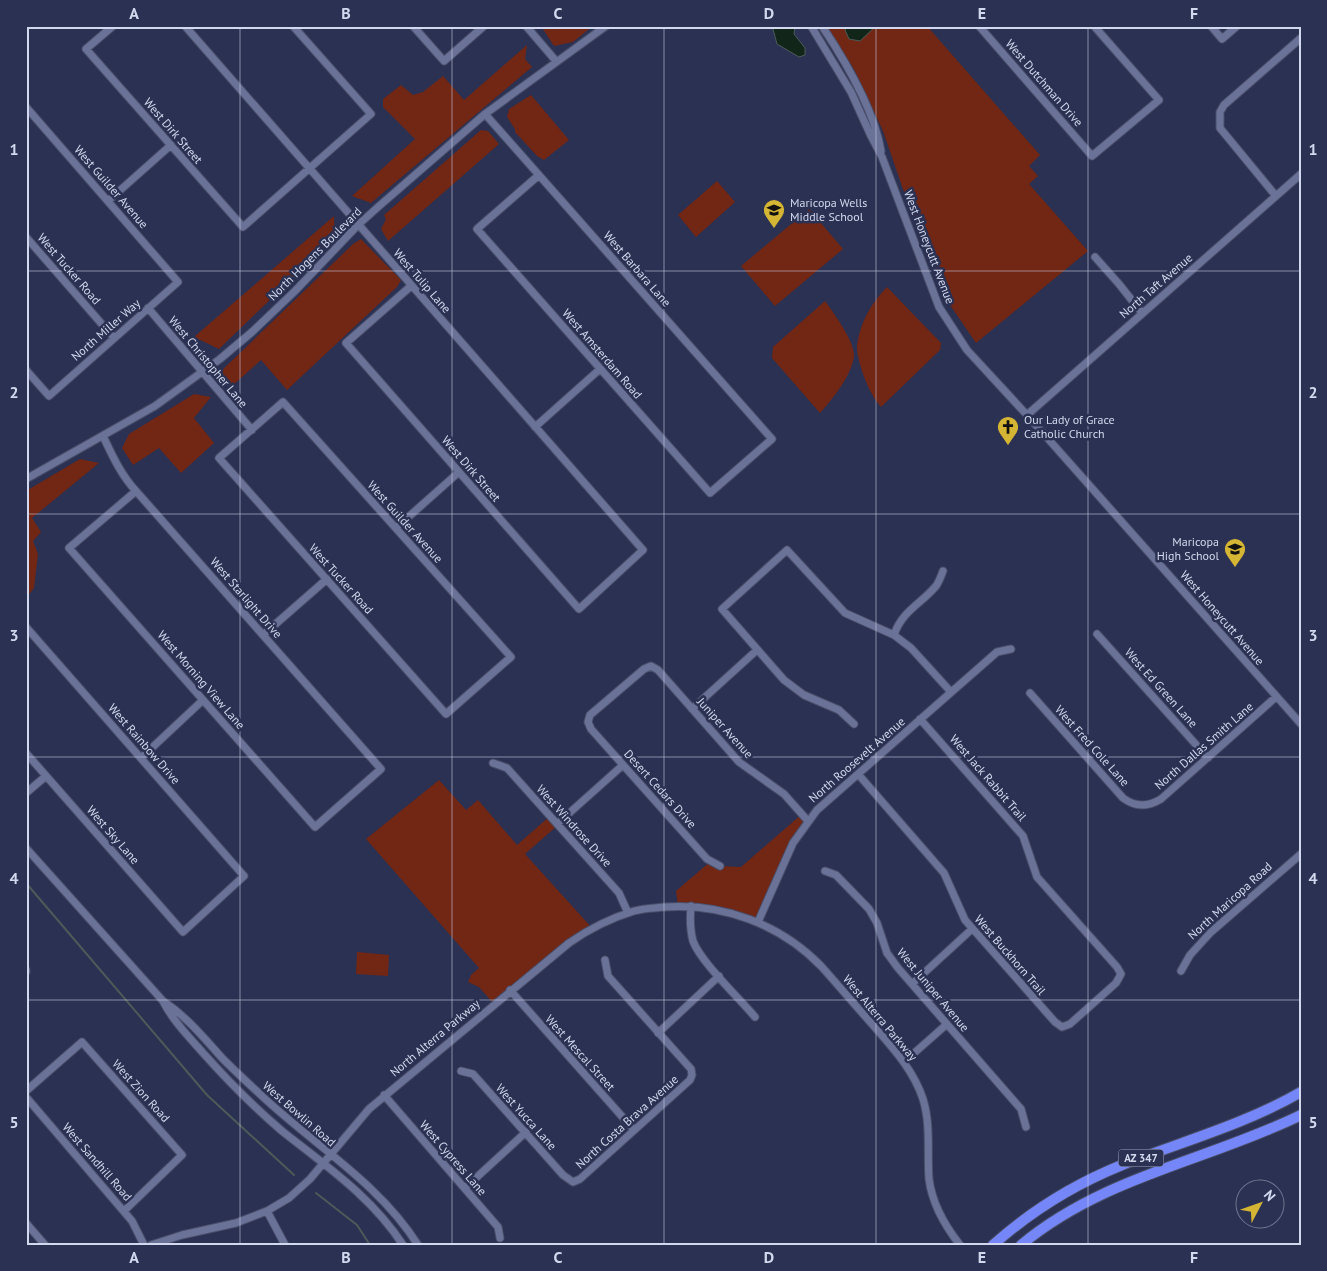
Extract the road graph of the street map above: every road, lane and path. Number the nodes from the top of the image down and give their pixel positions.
1 (113, 26) edge
2 (185, 26) edge
3 (293, 26) edge
4 (413, 26) edge
5 (484, 26) edge
6 (526, 26) edge
7 (606, 26) edge
8 (812, 26) edge
9 (822, 26) edge
10 (979, 26) edge
11 (1094, 26) edge
12 (1211, 26) edge
13 (1237, 26) edge
14 (1301, 38) edge
15 (556, 61) junction
16 (26, 107) edge
17 (485, 114) junction
18 (171, 145) junction
19 (882, 157) junction
20 (309, 169) junction
21 (1301, 174) edge
22 (539, 175) junction
23 (1276, 196) junction
24 (108, 201) junction
25 (358, 225) junction
26 (26, 237) edge
27 (1095, 257) dead end
28 (178, 282) joint
29 (411, 286) junction
30 (148, 308) junction
31 (1142, 313) junction
32 (114, 338) junction
33 (600, 369) junction
34 (26, 370) edge
35 (202, 372) junction
36 (1027, 414) junction
37 (535, 428) junction
38 (252, 430) junction
39 (104, 436) junction
40 (459, 472) junction
41 (26, 478) edge
42 (136, 491) junction
43 (710, 493) joint
44 (396, 528) junction
45 (943, 571) dead end
46 (327, 580) junction
47 (579, 609) joint
48 (26, 627) edge
49 (1097, 634) dead end
50 (263, 635) junction
51 (894, 635) junction
52 (1011, 649) dead end
53 (757, 650) junction
54 (951, 692) junction
55 (1030, 693) dead end
56 (1276, 697) junction
57 (204, 700) junction
58 (692, 709) junction
59 (446, 714) joint
60 (920, 719) junction
61 (588, 722) joint
62 (854, 724) dead end
63 (1301, 724) edge
64 (26, 754) edge
65 (141, 758) junction
66 (1208, 758) junction
67 (493, 762) dead end
68 (623, 765) junction
69 (858, 774) junction
70 (46, 776) junction
71 (26, 794) edge
72 (1143, 806) joint
73 (808, 821) junction
74 (557, 824) junction
75 (315, 827) joint
76 (26, 848) edge
77 (1301, 854) edge
78 (720, 866) dead end
79 (825, 871) dead end
80 (691, 906) junction
81 (628, 913) junction
82 (758, 922) junction
83 (972, 929) junction
84 (183, 932) joint
85 (605, 960) dead end
86 (1180, 971) dead end
87 (720, 976) junction
88 (912, 984) junction
89 (510, 990) junction
90 (163, 1001) junction
91 (755, 1017) dead end
92 (947, 1024) junction
93 (1062, 1027) joint
94 (658, 1033) junction
95 (904, 1062) junction
96 (461, 1071) dead end
97 (26, 1091) edge
98 (1301, 1092) edge
99 (384, 1095) junction
100 (26, 1097) edge
101 (1301, 1115) edge
102 (1026, 1127) dead end
103 (634, 1130) junction
104 (526, 1132) junction
105 (330, 1155) junction
106 (323, 1163) junction
107 (573, 1182) joint
108 (465, 1188) junction
109 (124, 1211) junction
110 (267, 1211) junction
111 (26, 1224) edge
112 (500, 1238) dead end
113 (45, 1245) edge
114 (144, 1245) edge
115 (151, 1245) edge
116 (285, 1245) edge
117 (403, 1245) edge
118 (418, 1245) edge
119 (960, 1245) edge
120 (993, 1245) edge
121 (1020, 1245) edge

1 - 18 street, West Dirk Street
2 - 20 street, West Tulip Lane
3 - 20 street
4 - 5 street
6 - 15 street
7 - 15 street, North Hogens Boulevard
8 - 19 street, West Honeycutt Avenue
9 - 19 street, West Honeycutt Avenue
10 - 11 street, West Dutchman Drive
12 - 13 street
14 - 23 street
15 - 17 street, North Hogens Boulevard
16 - 24 street, West Guilder Avenue
17 - 22 street, West Barbara Lane
17 - 25 street, North Hogens Boulevard
18 - 20 street, West Dirk Street
18 - 24 street
19 - 36 street, West Honeycutt Avenue
20 - 25 street, West Tulip Lane
21 - 23 street, North Taft Avenue
22 - 33 street, West Amsterdam Road
22 - 43 street, West Barbara Lane
23 - 31 street, North Taft Avenue
24 - 28 street, West Guilder Avenue
25 - 29 street, West Tulip Lane
25 - 35 street, North Hogens Boulevard
26 - 32 street, West Tucker Road
27 - 31 street
28 - 30 street, North Miller Way
29 - 37 street, West Tulip Lane
29 - 40 street, West Dirk Street
30 - 32 street, North Miller Way
30 - 35 street, West Christopher Lane
31 - 36 street, North Taft Avenue
32 - 34 street, North Miller Way
33 - 37 street
33 - 43 street, West Amsterdam Road
35 - 38 street, West Christopher Lane
35 - 39 street, North Hogens Boulevard
36 - 56 street, West Honeycutt Avenue
37 - 47 street, West Tulip Lane
38 - 44 street, West Guilder Avenue
38 - 46 street, West Tucker Road
39 - 41 street, North Hogens Boulevard
39 - 42 street, West Starlight Drive
40 - 44 street
40 - 47 street, West Dirk Street
42 - 50 street, West Starlight Drive
42 - 57 street, West Morning View Lane
44 - 59 street, West Guilder Avenue
45 - 51 street
46 - 50 street
46 - 59 street, West Tucker Road
48 - 65 street, West Rainbow Drive
49 - 66 street, West Ed Green Lane
50 - 75 street, West Starlight Drive
51 - 53 street
51 - 54 street
52 - 54 street, North Roosevelt Avenue
53 - 58 street
53 - 62 street
54 - 60 street, North Roosevelt Avenue
55 - 72 street, West Fred Cole Lane
56 - 63 street, West Honeycutt Avenue
56 - 66 street, North Dallas Smith Lane
57 - 65 street
57 - 75 street, West Morning View Lane
58 - 61 street, Juniper Avenue
58 - 73 street, Juniper Avenue
60 - 69 street, North Roosevelt Avenue
60 - 93 street, West Jack Rabbit Trail
61 - 68 street, Desert Cedars Drive
64 - 70 street, West Sky Lane
65 - 84 street, West Rainbow Drive
66 - 72 street, North Dallas Smith Lane
67 - 74 street, West Windrose Drive
68 - 74 street
68 - 78 street, Desert Cedars Drive
69 - 73 street, North Roosevelt Avenue
69 - 83 street, West Buckhorn Trail
70 - 71 street
70 - 84 street, West Sky Lane
73 - 82 street, North Roosevelt Avenue
74 - 81 street, West Windrose Drive
76 - 90 street, West Bowlin Road
77 - 86 street, North Maricopa Road
79 - 88 street, West Juniper Avenue
80 - 81 street, North Alterra Parkway
80 - 82 street, North Alterra Parkway
80 - 87 street
81 - 89 street, North Alterra Parkway
82 - 95 street, West Alterra Parkway
83 - 88 street
83 - 93 street, West Buckhorn Trail
85 - 94 street
87 - 91 street
87 - 94 street
88 - 92 street, West Juniper Avenue
89 - 99 street, North Alterra Parkway
89 - 103 street, West Mescal Street
90 - 105 street, West Bowlin Road
90 - 106 street, West Bowlin Road
92 - 95 street
92 - 102 street, West Juniper Avenue
94 - 103 street, North Costa Brava Avenue
95 - 119 street, West Alterra Parkway
96 - 104 street, West Yucca Lane
97 - 109 street, West Zion Road
98 - 120 highway, AZ 347
99 - 105 street, North Alterra Parkway
99 - 108 street, West Cypress Lane
100 - 109 street, West Sandhill Road
101 - 121 highway, AZ 347
103 - 107 street, North Costa Brava Avenue
104 - 107 street, West Yucca Lane
104 - 108 street
105 - 106 street, North Alterra Parkway
105 - 118 street, West Bowlin Road
106 - 110 street, North Alterra Parkway
106 - 117 street, West Bowlin Road
108 - 112 street, West Cypress Lane
109 - 114 street, West Sandhill Road
110 - 115 street, North Alterra Parkway
110 - 116 street
111 - 113 street

